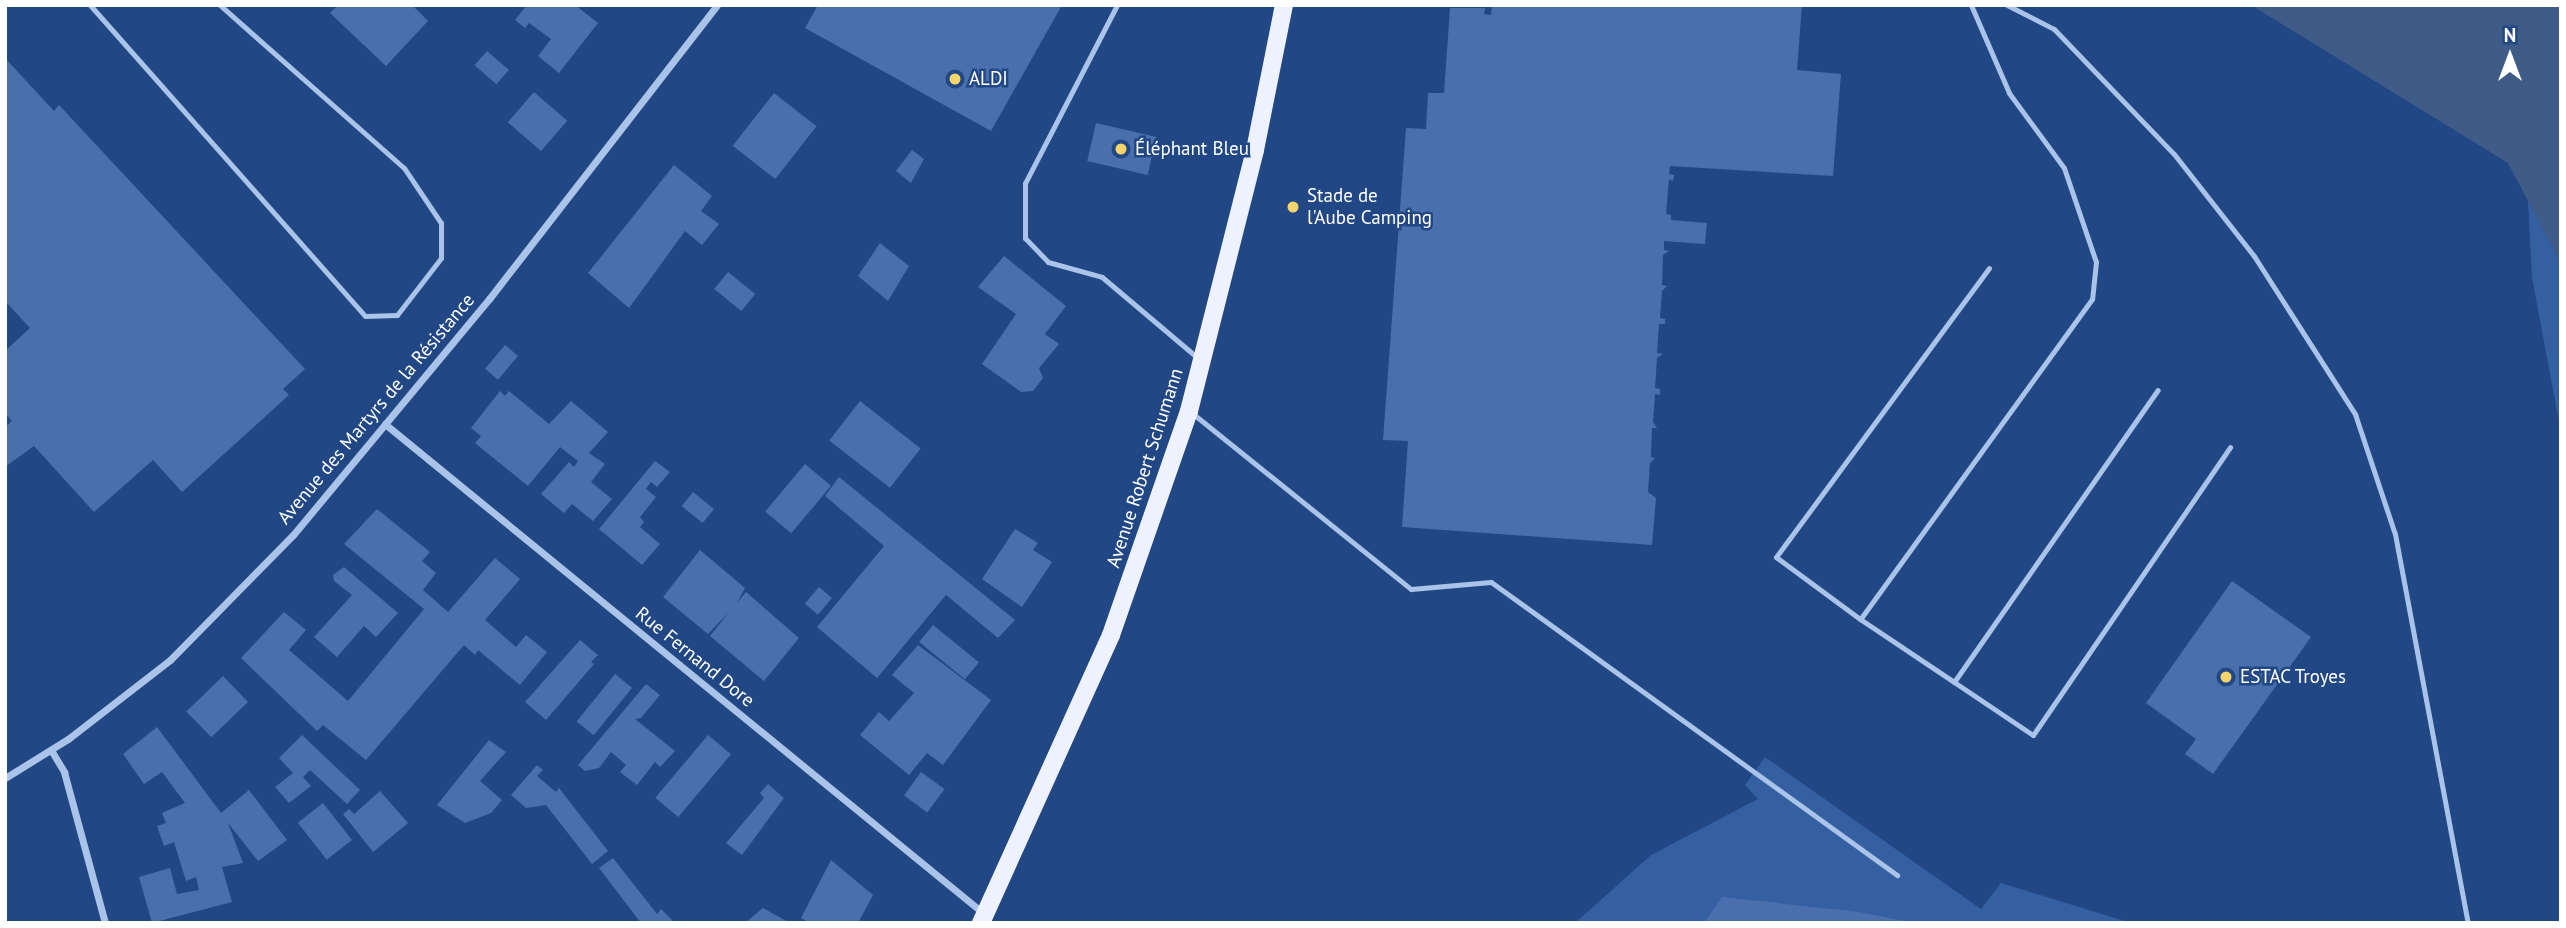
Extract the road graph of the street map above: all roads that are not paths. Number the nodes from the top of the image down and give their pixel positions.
1 (90, 5) edge
2 (220, 5) edge
3 (717, 5) edge
4 (1118, 5) edge
5 (1284, 5) edge
6 (1971, 5) edge
7 (2007, 5) edge
8 (1989, 268) dead end
9 (1202, 361) junction
10 (2158, 390) dead end
11 (1189, 411) junction
12 (385, 424) junction
13 (2230, 447) dead end
14 (1860, 619) junction
15 (1954, 682) junction
16 (51, 750) junction
17 (5, 779) edge
18 (1897, 875) dead end
19 (983, 919) edge
20 (105, 923) edge
21 (2468, 923) edge

1 - 2 lane
3 - 12 street, Avenue des Martyrs de la Résistance
4 - 9 lane
5 - 9 main road, Avenue Robert Schumann
6 - 14 lane
7 - 21 lane
8 - 14 lane
9 - 11 main road, Avenue Robert Schumann
10 - 15 lane
11 - 18 lane
11 - 19 main road, Avenue Robert Schumann
12 - 16 street, Avenue des Martyrs de la Résistance
12 - 19 street, Rue Fernand Dore
13 - 15 lane
14 - 15 lane
16 - 17 street, Avenue des Martyrs de la Résistance
16 - 20 street

